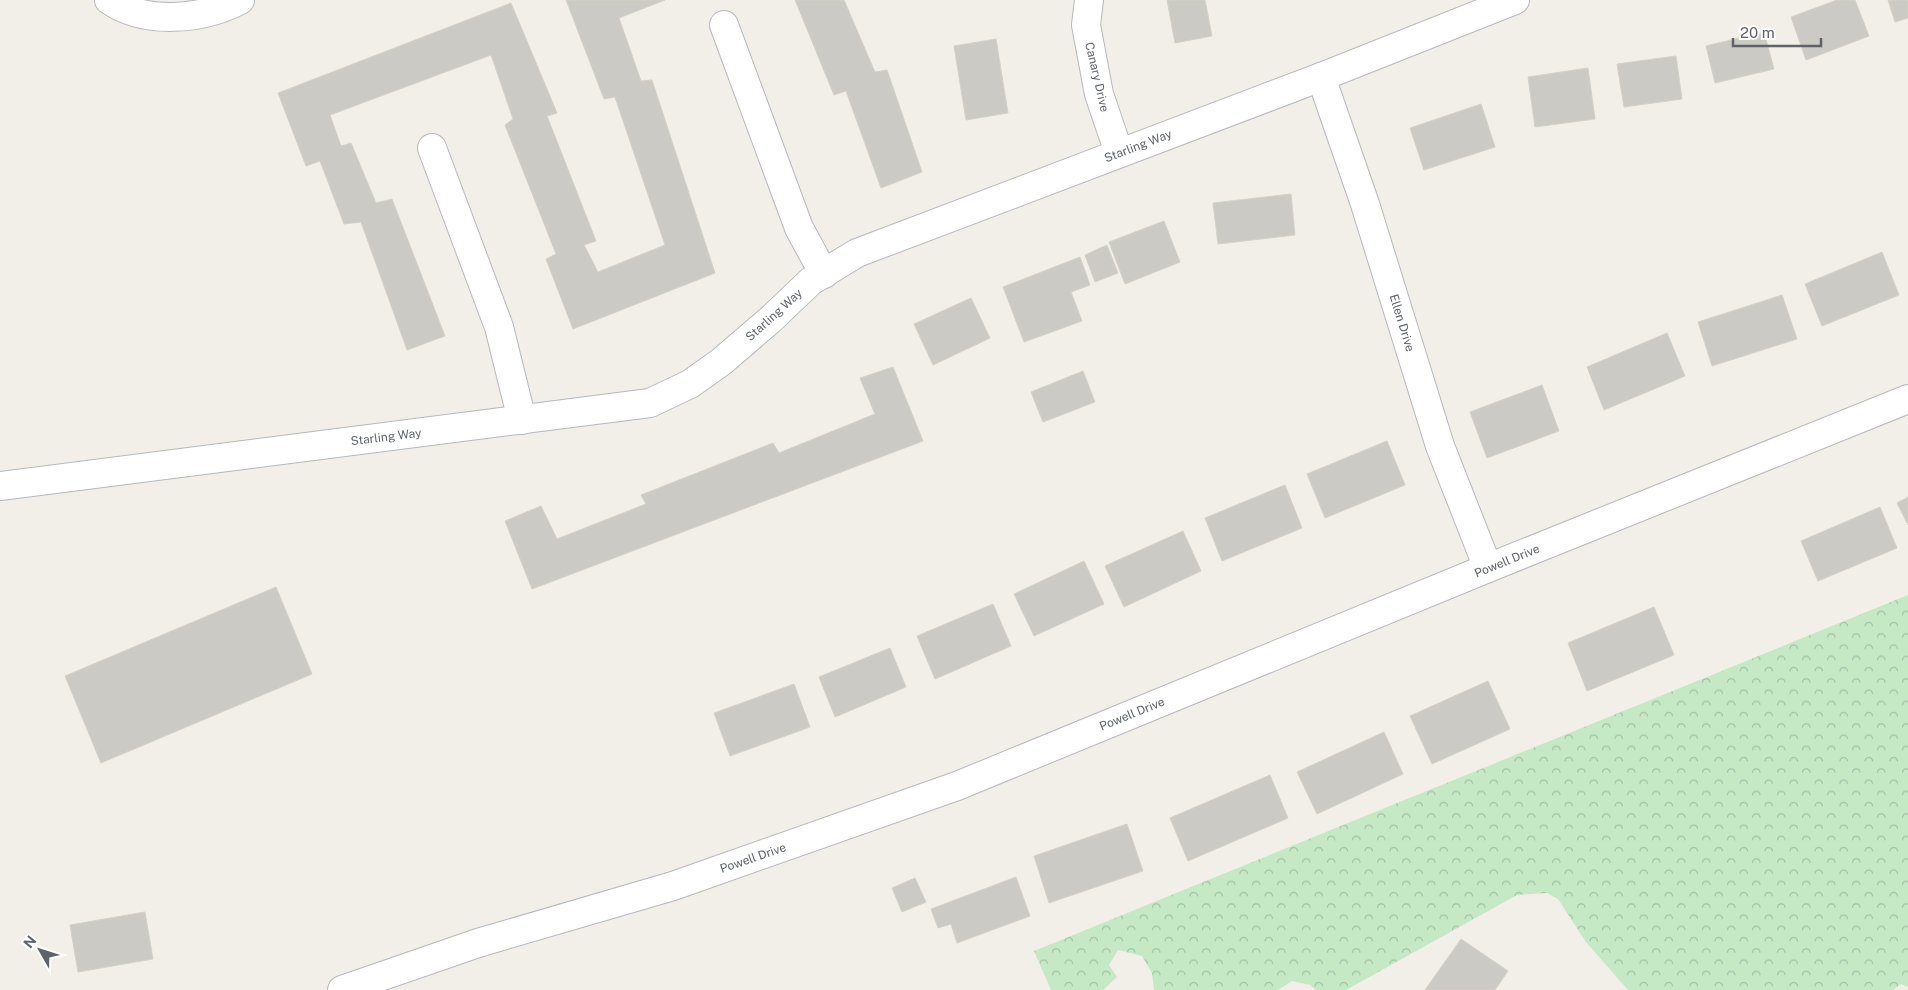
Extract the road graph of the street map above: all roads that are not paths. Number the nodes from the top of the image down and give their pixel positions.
1 (109, 0) edge
2 (240, 0) edge
3 (1089, 0) edge
4 (1515, 0) edge
5 (724, 24) dead end
6 (1321, 77) junction
7 (432, 148) dead end
8 (1119, 153) junction
9 (824, 274) junction
10 (1908, 399) edge
11 (522, 420) junction
12 (0, 486) edge
13 (1488, 568) junction
14 (342, 990) edge

1 - 2 street
3 - 8 street, Canary Drive
4 - 6 street, Starling Way
5 - 9 street
6 - 8 street, Starling Way
6 - 13 street, Ellen Drive
7 - 11 street
8 - 9 street, Starling Way
9 - 11 street, Starling Way
10 - 13 street, Powell Drive
11 - 12 street, Starling Way
13 - 14 street, Powell Drive

